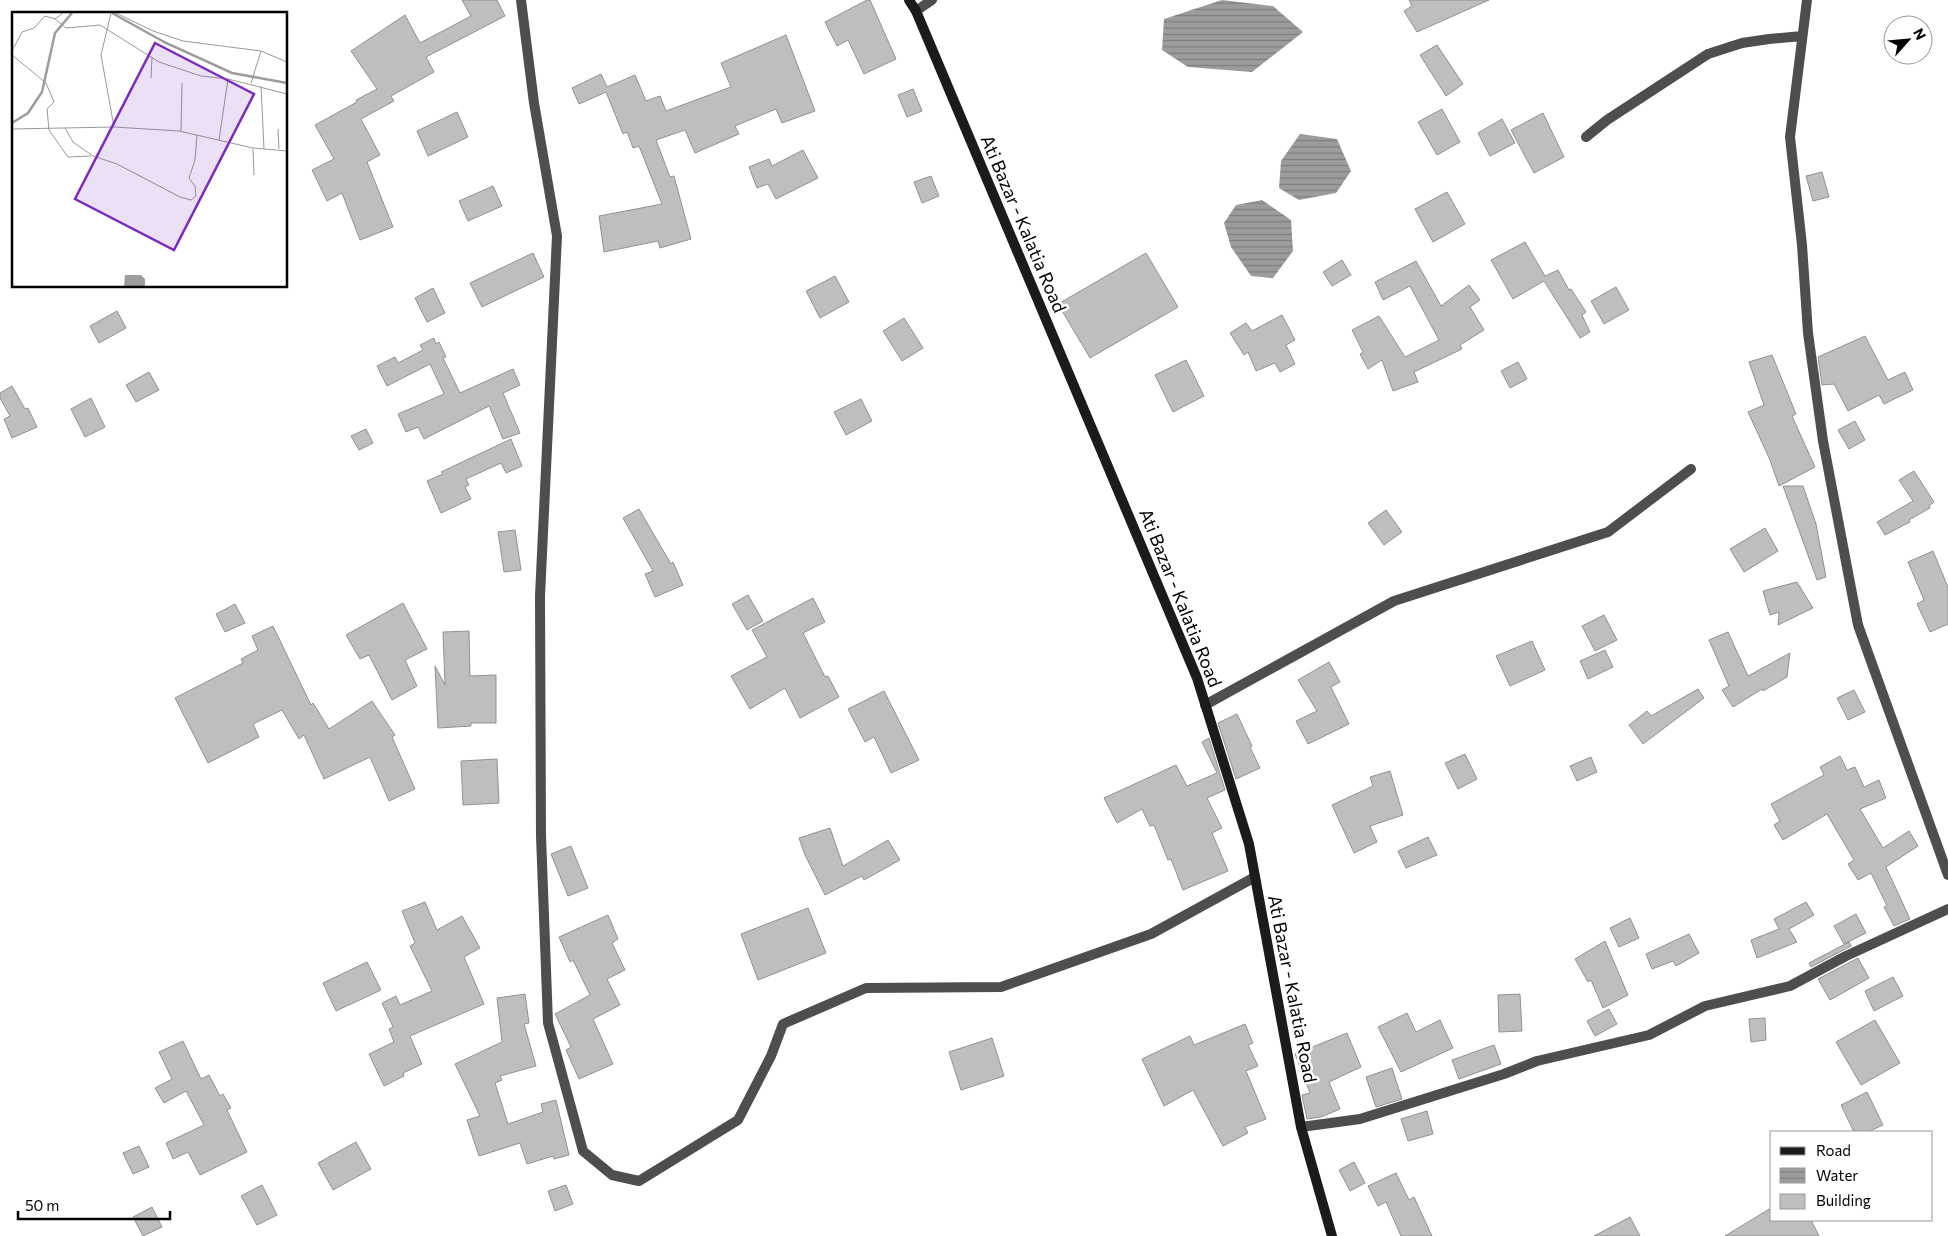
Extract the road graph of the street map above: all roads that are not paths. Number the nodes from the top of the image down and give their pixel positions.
1 (521, 0) edge
2 (909, 0) edge
3 (932, 0) edge
4 (1807, 0) edge
5 (916, 11) junction
6 (1802, 36) junction
7 (1586, 137) dead end
8 (1691, 469) dead end
9 (1205, 704) junction
10 (1948, 875) edge
11 (1255, 877) junction
12 (1948, 909) edge
13 (1301, 1127) junction
14 (1332, 1236) edge

1 - 11 street
2 - 5 main road, Ati Bazar - Kalatia Road
3 - 5 street
4 - 6 street
5 - 9 main road, Ati Bazar - Kalatia Road
6 - 7 street
6 - 10 street
8 - 9 street
9 - 11 main road, Ati Bazar - Kalatia Road
11 - 13 main road, Ati Bazar - Kalatia Road
12 - 13 street
13 - 14 main road, Ati Bazar - Kalatia Road

